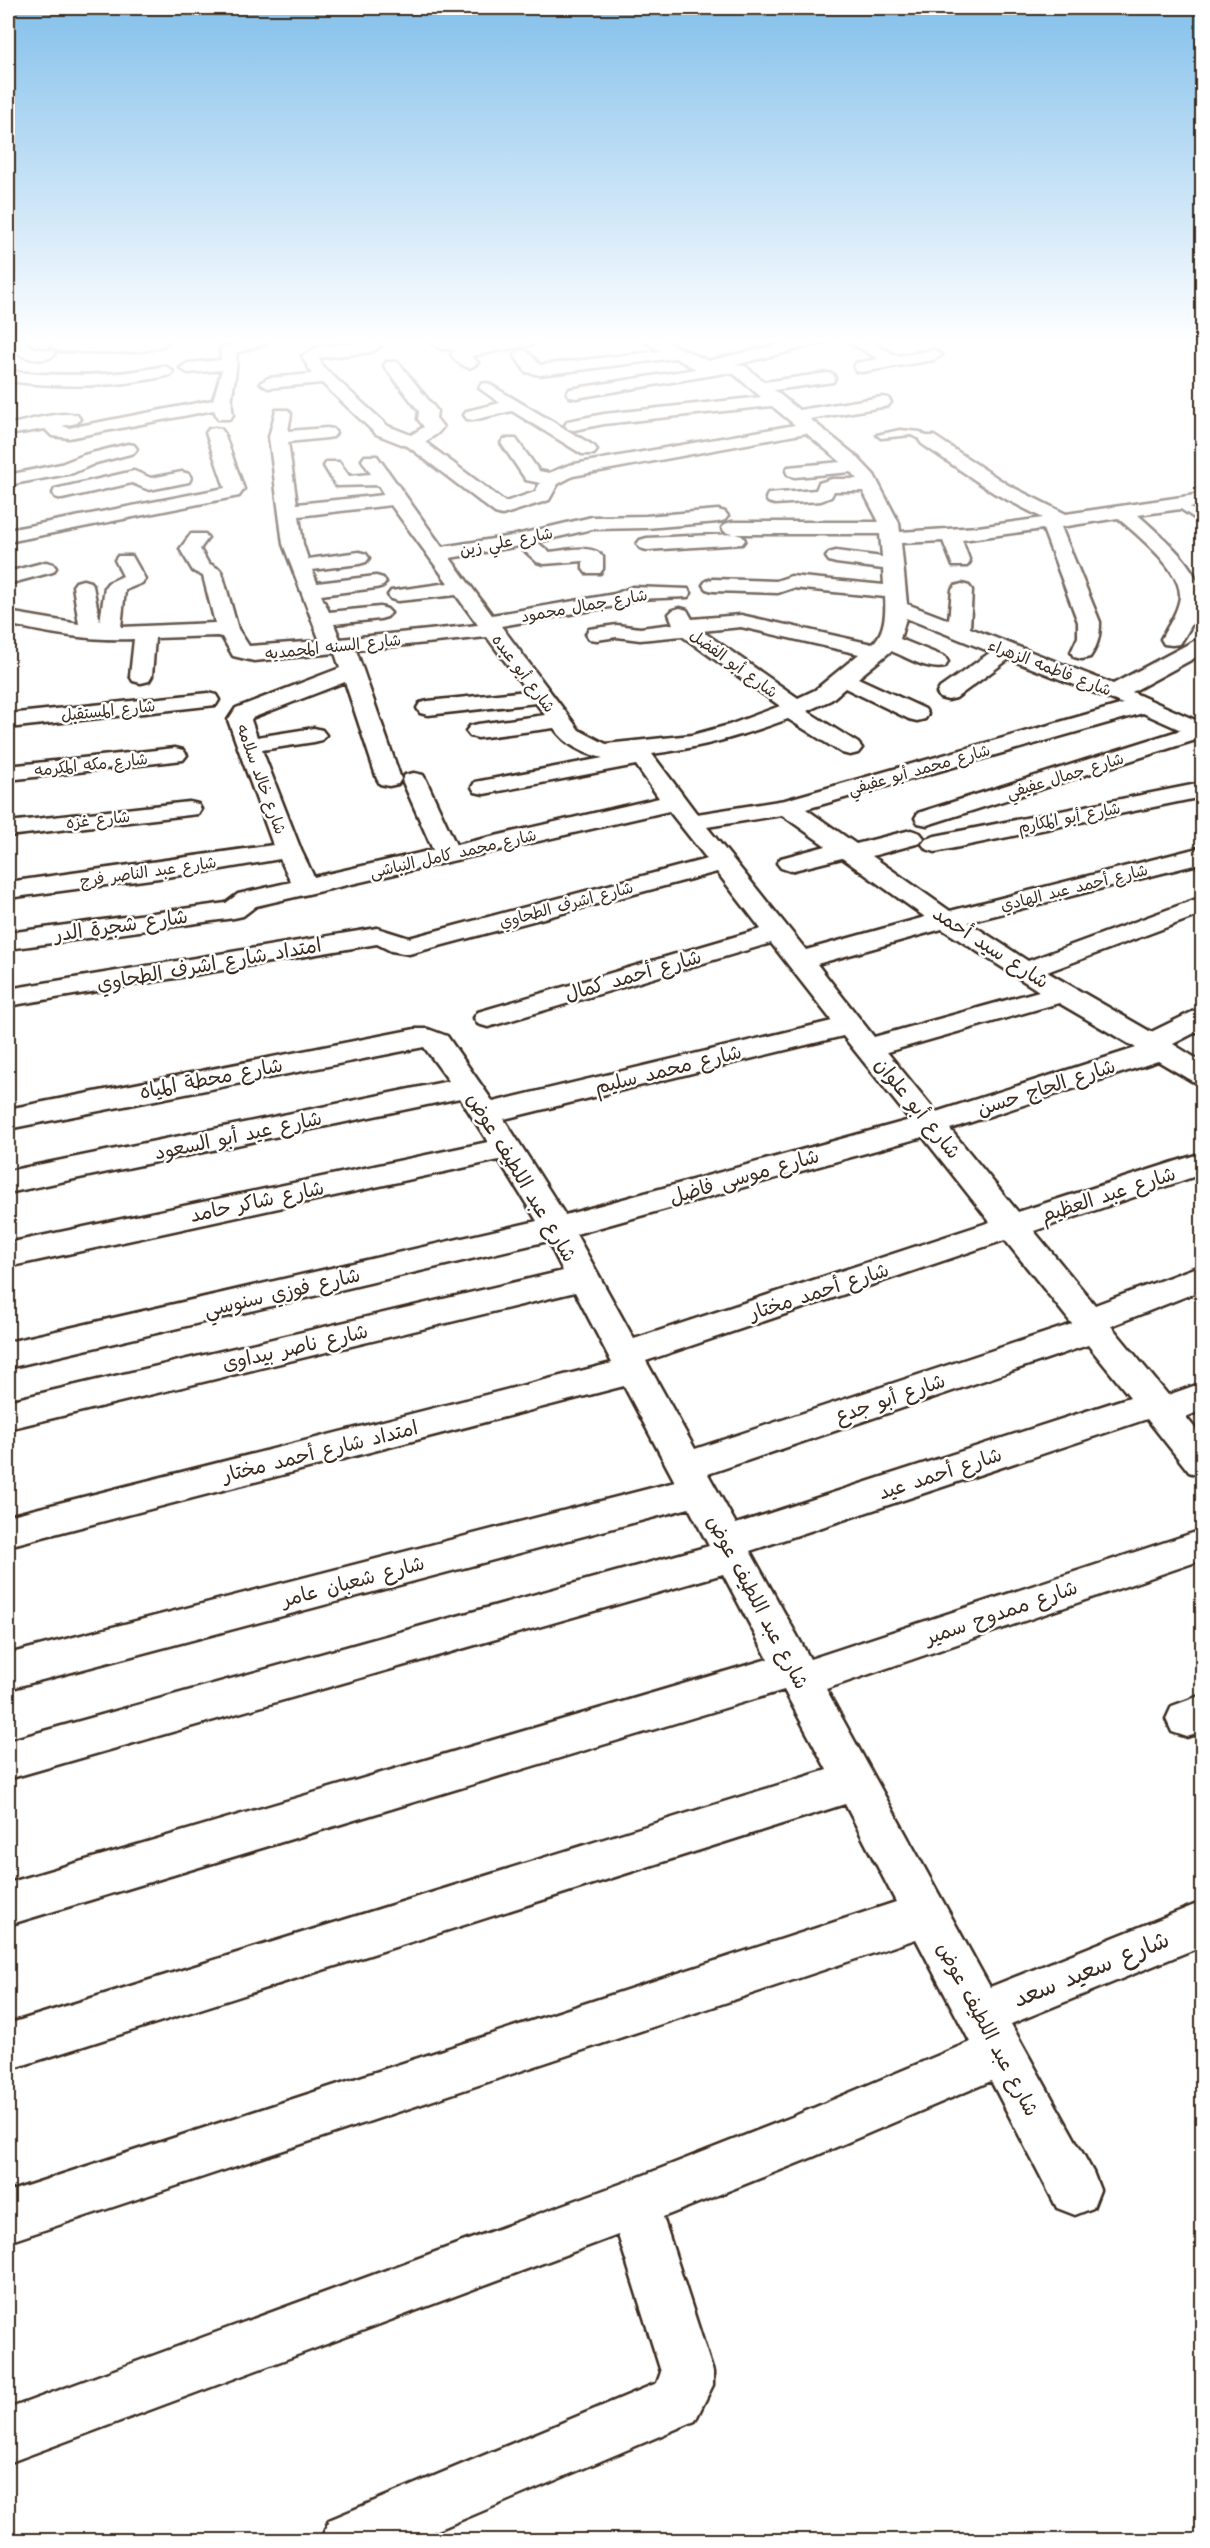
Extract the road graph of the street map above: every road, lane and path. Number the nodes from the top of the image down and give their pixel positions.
1 (95, 458) edge
2 (222, 458) edge
3 (284, 458) edge
4 (434, 458) edge
5 (521, 458) edge
6 (603, 458) edge
7 (636, 458) edge
8 (847, 458) edge
9 (955, 458) edge
10 (371, 460) dead end
11 (849, 460) junction
12 (84, 461) junction
13 (610, 464) junction
14 (794, 464) dead end
15 (333, 466) dead end
16 (183, 478) dead end
17 (552, 478) junction
18 (383, 479) junction
19 (8, 480) edge
20 (109, 483) junction
21 (870, 485) junction
22 (775, 498) dead end
23 (1203, 500) edge
24 (528, 501) junction
25 (1179, 504) junction
26 (400, 505) junction
27 (290, 511) junction
28 (1124, 513) junction
29 (122, 514) junction
30 (345, 518) dead end
31 (1203, 520) edge
32 (1057, 522) junction
33 (77, 523) junction
34 (620, 523) junction
35 (563, 529) junction
36 (137, 530) dead end
37 (890, 533) junction
38 (730, 534) junction
39 (951, 536) junction
40 (8, 537) edge
41 (198, 538) dead end
42 (523, 540) junction
43 (70, 543) dead end
44 (28, 552) dead end
45 (356, 552) dead end
46 (437, 554) junction
47 (836, 558) dead end
48 (299, 559) junction
49 (125, 560) dead end
50 (960, 562) dead end
51 (892, 564) junction
52 (46, 568) dead end
53 (593, 569) dead end
54 (1203, 572) edge
55 (1182, 575) junction
56 (8, 578) edge
57 (376, 582) dead end
58 (713, 585) dead end
59 (83, 586) dead end
60 (735, 586) junction
61 (462, 588) junction
62 (309, 590) junction
63 (962, 590) dead end
64 (398, 595) dead end
65 (812, 602) dead end
66 (886, 607) junction
67 (380, 613) dead end
68 (683, 615) junction
69 (8, 618) edge
70 (322, 619) junction
71 (489, 626) junction
72 (228, 631) junction
73 (959, 632) junction
74 (100, 633) junction
75 (145, 633) junction
76 (597, 634) dead end
77 (1172, 639) dead end
78 (338, 646) junction
79 (1203, 646) edge
80 (1007, 650) junction
81 (1083, 652) dead end
82 (867, 660) junction
83 (937, 662) dead end
84 (353, 671) junction
85 (141, 676) dead end
86 (904, 686) dead end
87 (1114, 692) junction
88 (948, 693) dead end
89 (541, 696) junction
90 (208, 700) dead end
91 (1146, 705) junction
92 (1203, 705) edge
93 (428, 708) dead end
94 (793, 709) junction
95 (917, 714) dead end
96 (1172, 717) junction
97 (559, 720) junction
98 (8, 721) edge
99 (478, 731) dead end
100 (1202, 731) edge
101 (314, 735) dead end
102 (248, 745) junction
103 (650, 746) junction
104 (850, 748) dead end
105 (175, 755) dead end
106 (8, 773) edge
107 (389, 779) dead end
108 (414, 780) dead end
109 (484, 787) dead end
110 (1203, 790) edge
111 (787, 807) junction
112 (189, 809) dead end
113 (683, 812) junction
114 (927, 818) dead end
115 (8, 829) edge
116 (288, 850) junction
117 (849, 851) junction
118 (447, 855) junction
119 (1203, 855) edge
120 (723, 863) junction
121 (790, 863) dead end
122 (306, 886) junction
123 (8, 890) edge
124 (1203, 905) edge
125 (234, 910) joint
126 (946, 920) junction
127 (779, 932) junction
128 (8, 941) edge
129 (409, 946) joint
130 (801, 960) junction
131 (1026, 972) junction
132 (1062, 993) junction
133 (8, 998) edge
134 (488, 1018) dead end
135 (1203, 1018) edge
136 (860, 1037) junction
137 (415, 1038) joint
138 (1156, 1047) junction
139 (1203, 1074) edge
140 (477, 1101) junction
141 (8, 1119) edge
142 (932, 1124) junction
143 (506, 1148) junction
144 (1203, 1163) edge
145 (8, 1182) edge
146 (1013, 1226) junction
147 (557, 1228) junction
148 (8, 1255) edge
149 (1203, 1277) edge
150 (583, 1278) junction
151 (1092, 1325) junction
152 (8, 1355) edge
153 (629, 1363) junction
154 (1203, 1396) edge
155 (1157, 1407) junction
156 (8, 1415) edge
157 (1203, 1462) edge
158 (692, 1479) junction
159 (8, 1530) edge
160 (1203, 1545) edge
161 (729, 1549) junction
162 (8, 1672) edge
163 (797, 1674) junction
164 (8, 1760) edge
165 (855, 1781) junction
166 (8, 1904) edge
167 (926, 1914) junction
168 (1203, 1924) edge
169 (991, 2034) junction
170 (8, 2047) edge
171 (1075, 2190) dead end
172 (634, 2204) junction
173 (8, 2217) edge
174 (8, 2436) edge
175 (349, 2541) edge

1 - 12 street
2 - 29 street
3 - 27 street
4 - 24 street
5 - 17 street
6 - 13 street
7 - 13 street
8 - 11 street
9 - 32 street
10 - 18 street, شارع أبو عبده
11 - 14 street
11 - 21 street
12 - 19 street
12 - 20 street
13 - 17 street
15 - 18 street
16 - 20 street
17 - 24 street
18 - 26 street, شارع أبو عبده
20 - 33 street
21 - 22 street
21 - 37 street
23 - 25 street
24 - 35 street
25 - 28 street
25 - 31 lane
26 - 27 street
26 - 30 street
26 - 46 street, شارع أبو عبده
27 - 48 street
28 - 32 street
28 - 55 street
29 - 33 street
29 - 36 street
32 - 39 street
32 - 81 street
33 - 40 street
34 - 35 street, شارع علي زين
34 - 38 street, شارع علي زين
34 - 38 street
35 - 42 street, شارع علي زين
37 - 38 street
37 - 39 street
37 - 51 street
38 - 60 street
39 - 50 street
41 - 72 street
42 - 46 street, شارع علي زين
42 - 53 street
43 - 44 street
45 - 48 street
46 - 61 street, شارع أبو عبده
47 - 51 street
48 - 62 street
49 - 74 street
51 - 66 street
52 - 56 street
54 - 55 street
55 - 77 street
57 - 62 street
58 - 60 street
59 - 74 street
60 - 66 street
61 - 64 street
61 - 71 street, شارع أبو عبده
62 - 70 street
63 - 73 street
65 - 66 street
66 - 73 street, شارع فاطمه الزهراء
66 - 82 street
67 - 70 street
68 - 71 street, شارع جمال محمود
68 - 76 street
68 - 82 street
68 - 94 street, شارع أبو الفضل
69 - 74 street
70 - 78 street
71 - 78 street, شارع السنه المحمديه
71 - 89 street, شارع أبو عبده
72 - 75 street
72 - 78 street, شارع السنه المحمديه
73 - 80 street, شارع فاطمه الزهراء
74 - 75 street
75 - 85 street
78 - 84 street
79 - 87 street
80 - 87 street, شارع فاطمه الزهراء
80 - 88 street
82 - 83 street
82 - 86 street
82 - 94 street
82 - 95 street
84 - 102 street, شارع خالد سلامه
84 - 107 street
87 - 91 street, شارع فاطمه الزهراء
89 - 93 street
89 - 97 street, شارع أبو عبده
90 - 98 street, شارع المستقبل
91 - 96 street, شارع فاطمه الزهراء
91 - 111 street, شارع محمد أبو عفيفي
92 - 96 street
94 - 103 street
94 - 104 street, شارع أبو الفضل
96 - 100 street, شارع فاطمه الزهراء
97 - 99 street
97 - 103 street, شارع أبو عبده
100 - 114 street, شارع جمال عفيفي
101 - 102 street
102 - 116 street, شارع خالد سلامه
103 - 109 street
103 - 113 street, شارع أبو علوان
105 - 106 street, شارع مكه المكرمه
108 - 118 street
110 - 117 street, شارع أبو المكارم
111 - 113 street, شارع محمد أبو عفيفي
111 - 117 street, شارع سيد أحمد
112 - 115 street, شارع غزه
113 - 118 street, شارع محمد كامل النباشى
113 - 120 street, شارع أبو علوان
116 - 122 street, شارع خالد سلامه
116 - 123 street, شارع عبد الناصر فرج
117 - 121 street, شارع أبو المكارم
117 - 126 street, شارع سيد أحمد
118 - 122 street, شارع محمد كامل النباشى
119 - 126 street, شارع أحمد عبد الهادي
120 - 127 street, شارع أبو علوان
120 - 129 street, شارع اشرف الطحاوي
122 - 125 street, شارع محمد كامل النباشى
124 - 131 street
125 - 128 street, شارع شجرة الدر
126 - 130 street, شارع أحمد عبد الهادي
126 - 131 street, شارع سيد أحمد
127 - 130 street, شارع أبو علوان
127 - 134 street, شارع أحمد كمال
129 - 133 street, امتداد شارع اشرف الطحاوي
130 - 136 street, شارع أبو علوان
131 - 132 street, شارع سيد أحمد
132 - 136 street, شارع محمد سليم
132 - 138 street, شارع سيد أحمد
135 - 138 street, شارع الحاج حسن
136 - 140 street, شارع محمد سليم
136 - 142 street, شارع أبو علوان
137 - 140 street, شارع عبد اللطيف عوض
137 - 141 street, شارع محطة المياه
138 - 139 street, شارع سيد أحمد
138 - 142 street, شارع الحاج حسن
140 - 143 street, شارع عبد اللطيف عوض
140 - 145 street, شارع عيد أبو السعود
142 - 146 street, شارع أبو علوان
142 - 147 street, شارع موسى فاضل
143 - 147 street, شارع عبد اللطيف عوض
143 - 148 street, شارع شاكر حامد
144 - 146 street, شارع عبد العظيم
146 - 151 street, شارع أبو علوان
146 - 153 street, شارع أحمد مختار
147 - 150 street, شارع عبد اللطيف عوض
147 - 152 street, شارع فوزي سنوسي
149 - 151 street, شارع أبو جدع
150 - 153 street, شارع عبد اللطيف عوض
150 - 156 street, شارع ناصر بيداوى
151 - 155 street, شارع أبو علوان
151 - 158 street, شارع أبو جدع
153 - 158 street, شارع عبد اللطيف عوض
153 - 159 street, امتداد شارع أحمد مختار
154 - 155 street, شارع أحمد عيد
155 - 157 street, شارع أبو علوان
155 - 161 street, شارع أحمد عيد
158 - 161 street, شارع عبد اللطيف عوض
158 - 162 street, شارع شعبان عامر
160 - 163 street, شارع ممدوح سمير
161 - 163 street, شارع عبد اللطيف عوض
161 - 164 street, شارع أحمد عيد
163 - 165 street, شارع عبد اللطيف عوض
163 - 166 street, شارع ممدوح سمير
165 - 167 street, شارع عبد اللطيف عوض
165 - 170 street
167 - 169 street, شارع عبد اللطيف عوض
167 - 173 street
168 - 169 street, شارع سعيد سعد
169 - 171 street, شارع عبد اللطيف عوض
169 - 172 street, شارع سعيد سعد
172 - 174 street, شارع سعيد سعد
172 - 175 street

